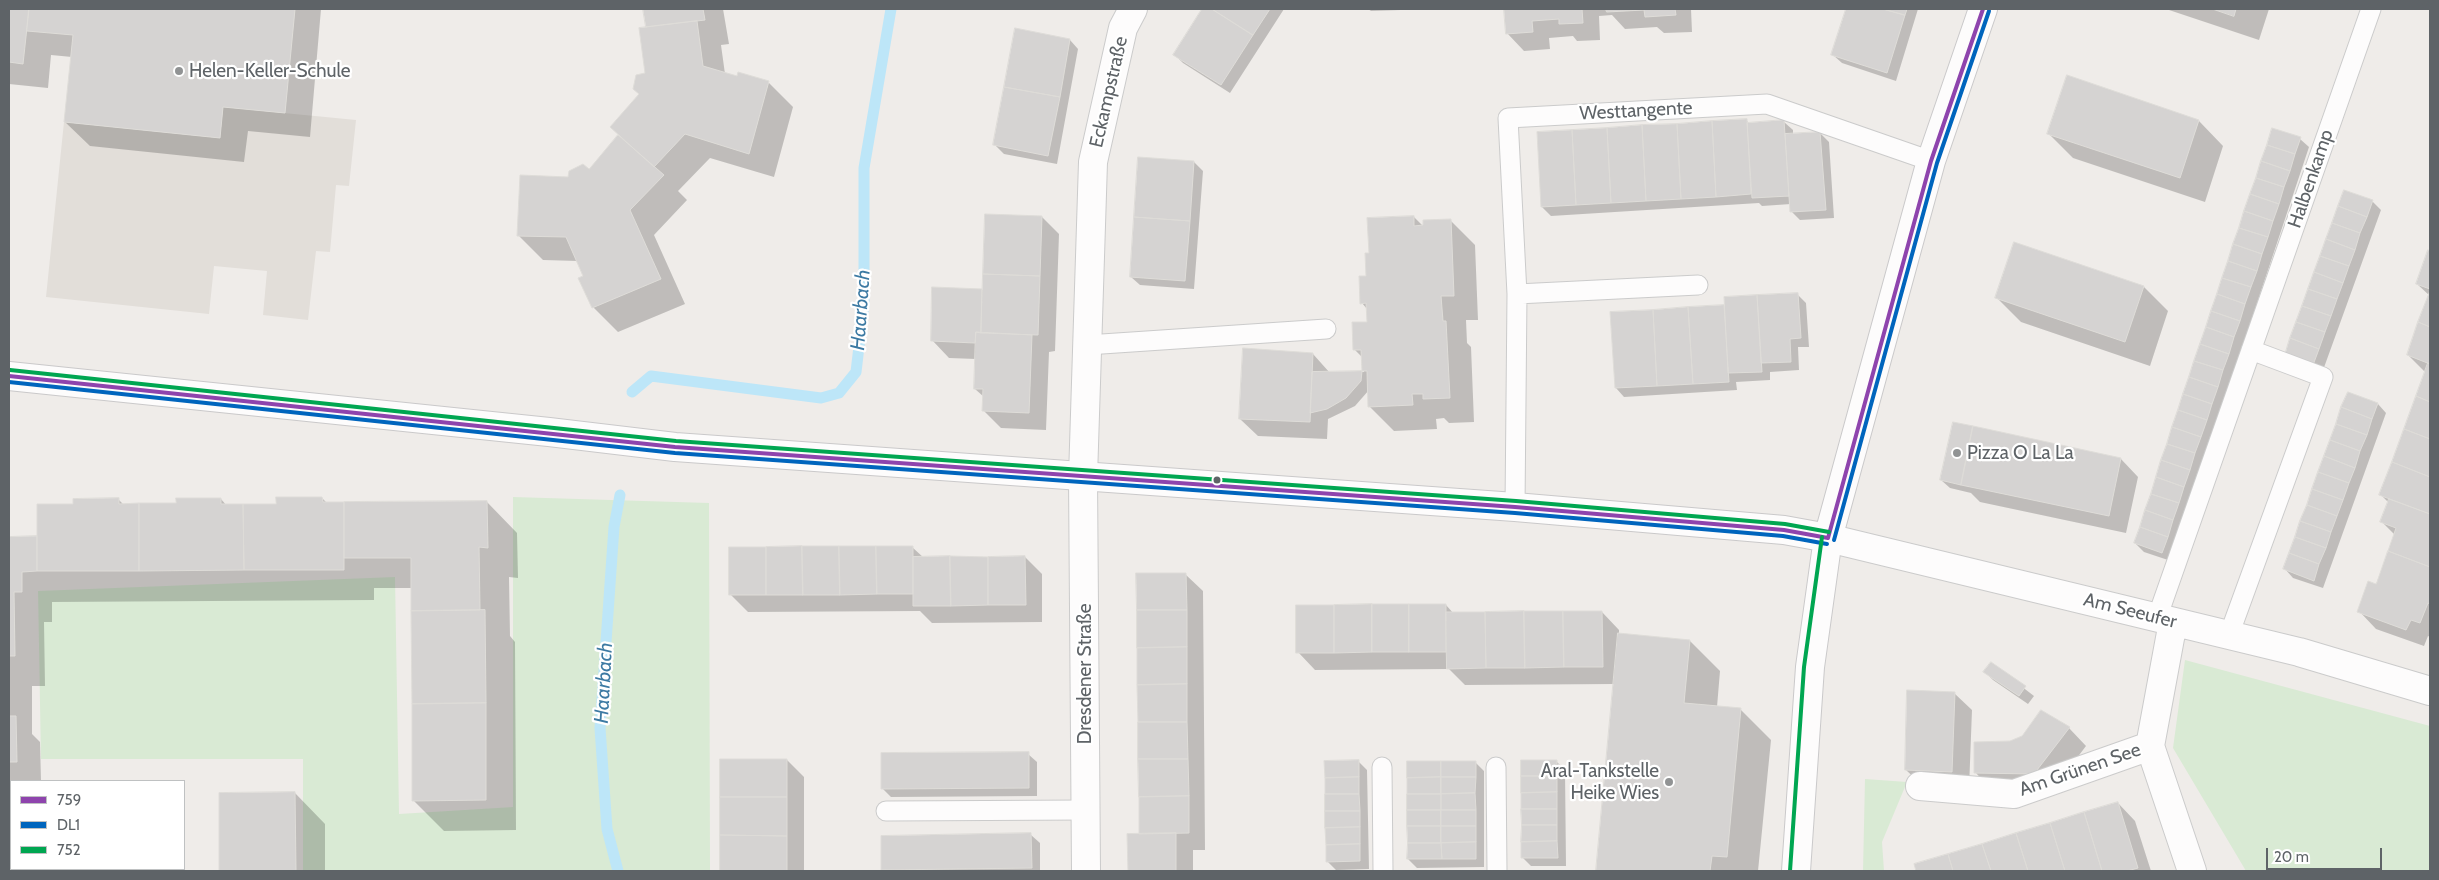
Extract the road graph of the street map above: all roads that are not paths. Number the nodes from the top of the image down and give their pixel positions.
1 (1134, 9) edge
2 (1983, 9) edge
3 (2371, 9) edge
4 (1931, 161) junction
5 (1698, 285) dead end
6 (1517, 294) junction
7 (1326, 329) dead end
8 (1087, 345) junction
9 (2251, 350) junction
10 (9, 376) edge
11 (1083, 477) junction
12 (1515, 507) junction
13 (1828, 538) junction
14 (2165, 620) junction
15 (2229, 635) junction
16 (2430, 691) edge
17 (2150, 746) junction
18 (1382, 767) dead end
19 (1496, 768) dead end
20 (1920, 786) dead end
21 (1086, 810) junction
22 (886, 812) dead end
23 (1086, 871) edge
24 (1383, 871) edge
25 (1497, 871) edge
26 (1796, 871) edge
27 (2192, 871) edge

1 - 8 street, Eckampstraße
2 - 4 street
3 - 9 lane, Halbenkamp
4 - 6 lane, Westtangente
4 - 13 street
5 - 6 lane
6 - 12 lane, Westtangente
7 - 8 lane
8 - 11 street, Eckampstraße
9 - 14 lane, Halbenkamp
9 - 15 lane
10 - 11 street
11 - 12 street
11 - 21 street, Dresdener Straße
12 - 13 street
13 - 14 street, Am Seeufer
13 - 26 street
14 - 15 street, Am Seeufer
14 - 17 street, Am Grünen See
15 - 16 street, Am Seeufer
17 - 20 street, Am Grünen See
17 - 27 street, Am Grünen See
18 - 24 lane
19 - 25 lane
21 - 22 lane
21 - 23 street, Dresdener Straße

